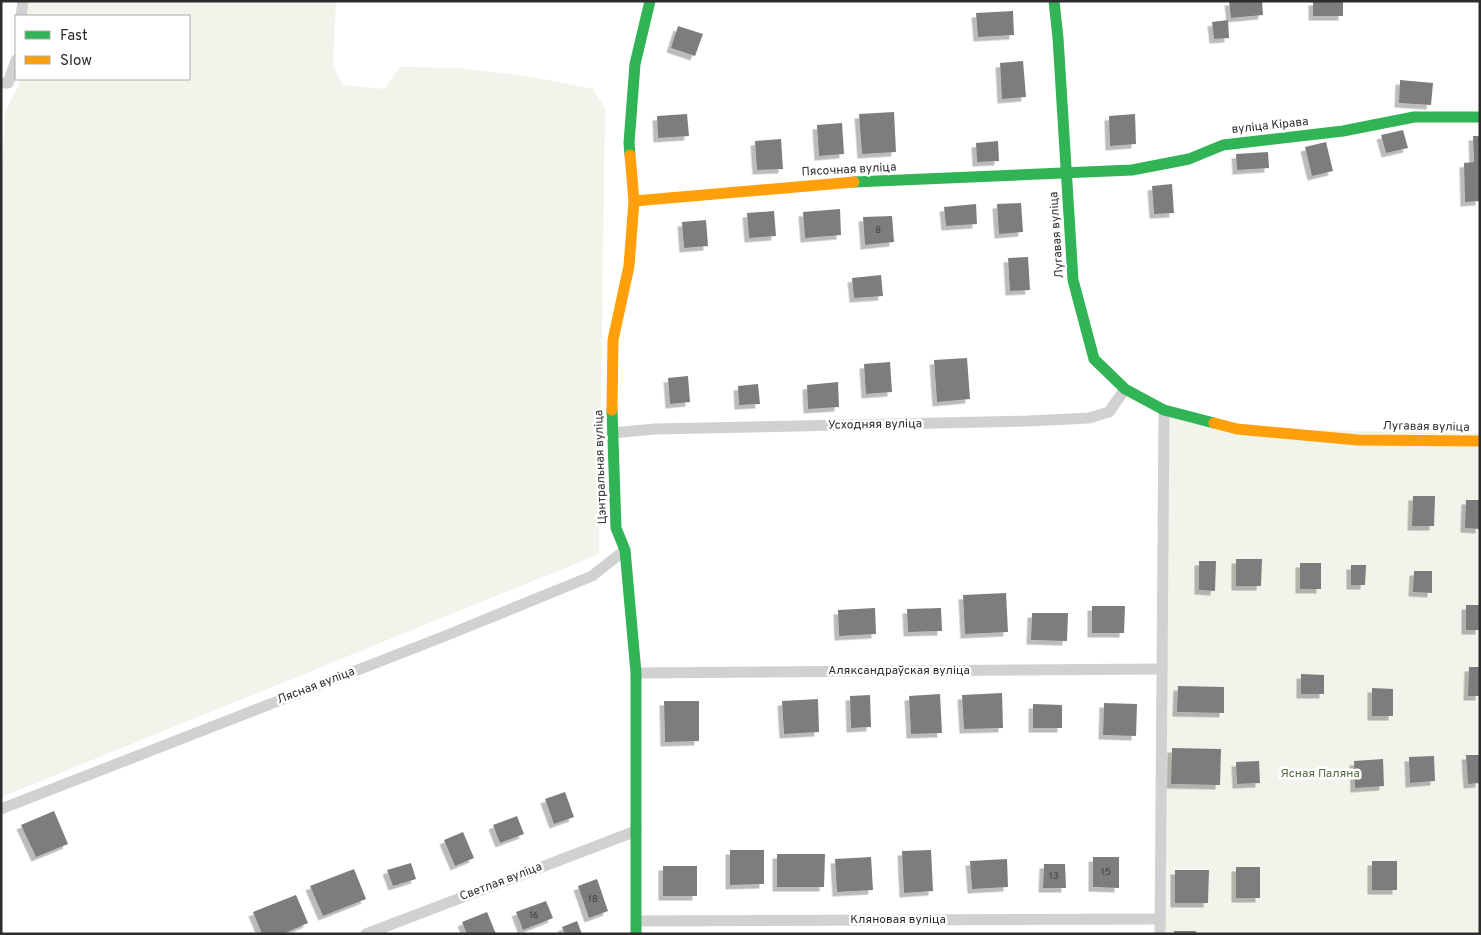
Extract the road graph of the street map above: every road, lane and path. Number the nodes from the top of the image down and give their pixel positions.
1 (22, 1) edge
2 (650, 1) edge
3 (1054, 1) edge
4 (21, 15) edge
5 (15, 62) edge
6 (4, 83) edge
7 (1480, 116) edge
8 (1066, 173) junction
9 (634, 200) junction
10 (1125, 389) junction
11 (1164, 410) junction
12 (612, 433) junction
13 (1480, 441) edge
14 (625, 550) junction
15 (1162, 668) junction
16 (636, 673) junction
17 (1, 809) edge
18 (636, 831) junction
19 (1160, 919) junction
20 (636, 921) junction
21 (366, 934) edge
22 (636, 934) edge
23 (1160, 934) edge

1 - 4 street
2 - 9 street, Цэнтральная вуліца
3 - 8 street, Лугавая вуліца
5 - 6 street
7 - 8 street, вуліца Кірава
8 - 9 street, Пясочная вуліца
8 - 10 street, Лугавая вуліца
9 - 12 street, Цэнтральная вуліца
10 - 11 street, Лугавая вуліца
10 - 12 street, Усходняя вуліца
11 - 13 street, Лугавая вуліца
11 - 15 street
12 - 14 street, Цэнтральная вуліца
14 - 16 street, Цэнтральная вуліца
14 - 17 street, Лясная вуліца
15 - 16 street, Аляксандраўская вуліца
15 - 19 street
16 - 18 street, Цэнтральная вуліца
18 - 20 street, Цэнтральная вуліца
18 - 21 street, Светлая вуліца
19 - 20 street, Кляновая вуліца
19 - 23 street
20 - 22 street, Цэнтральная вуліца

